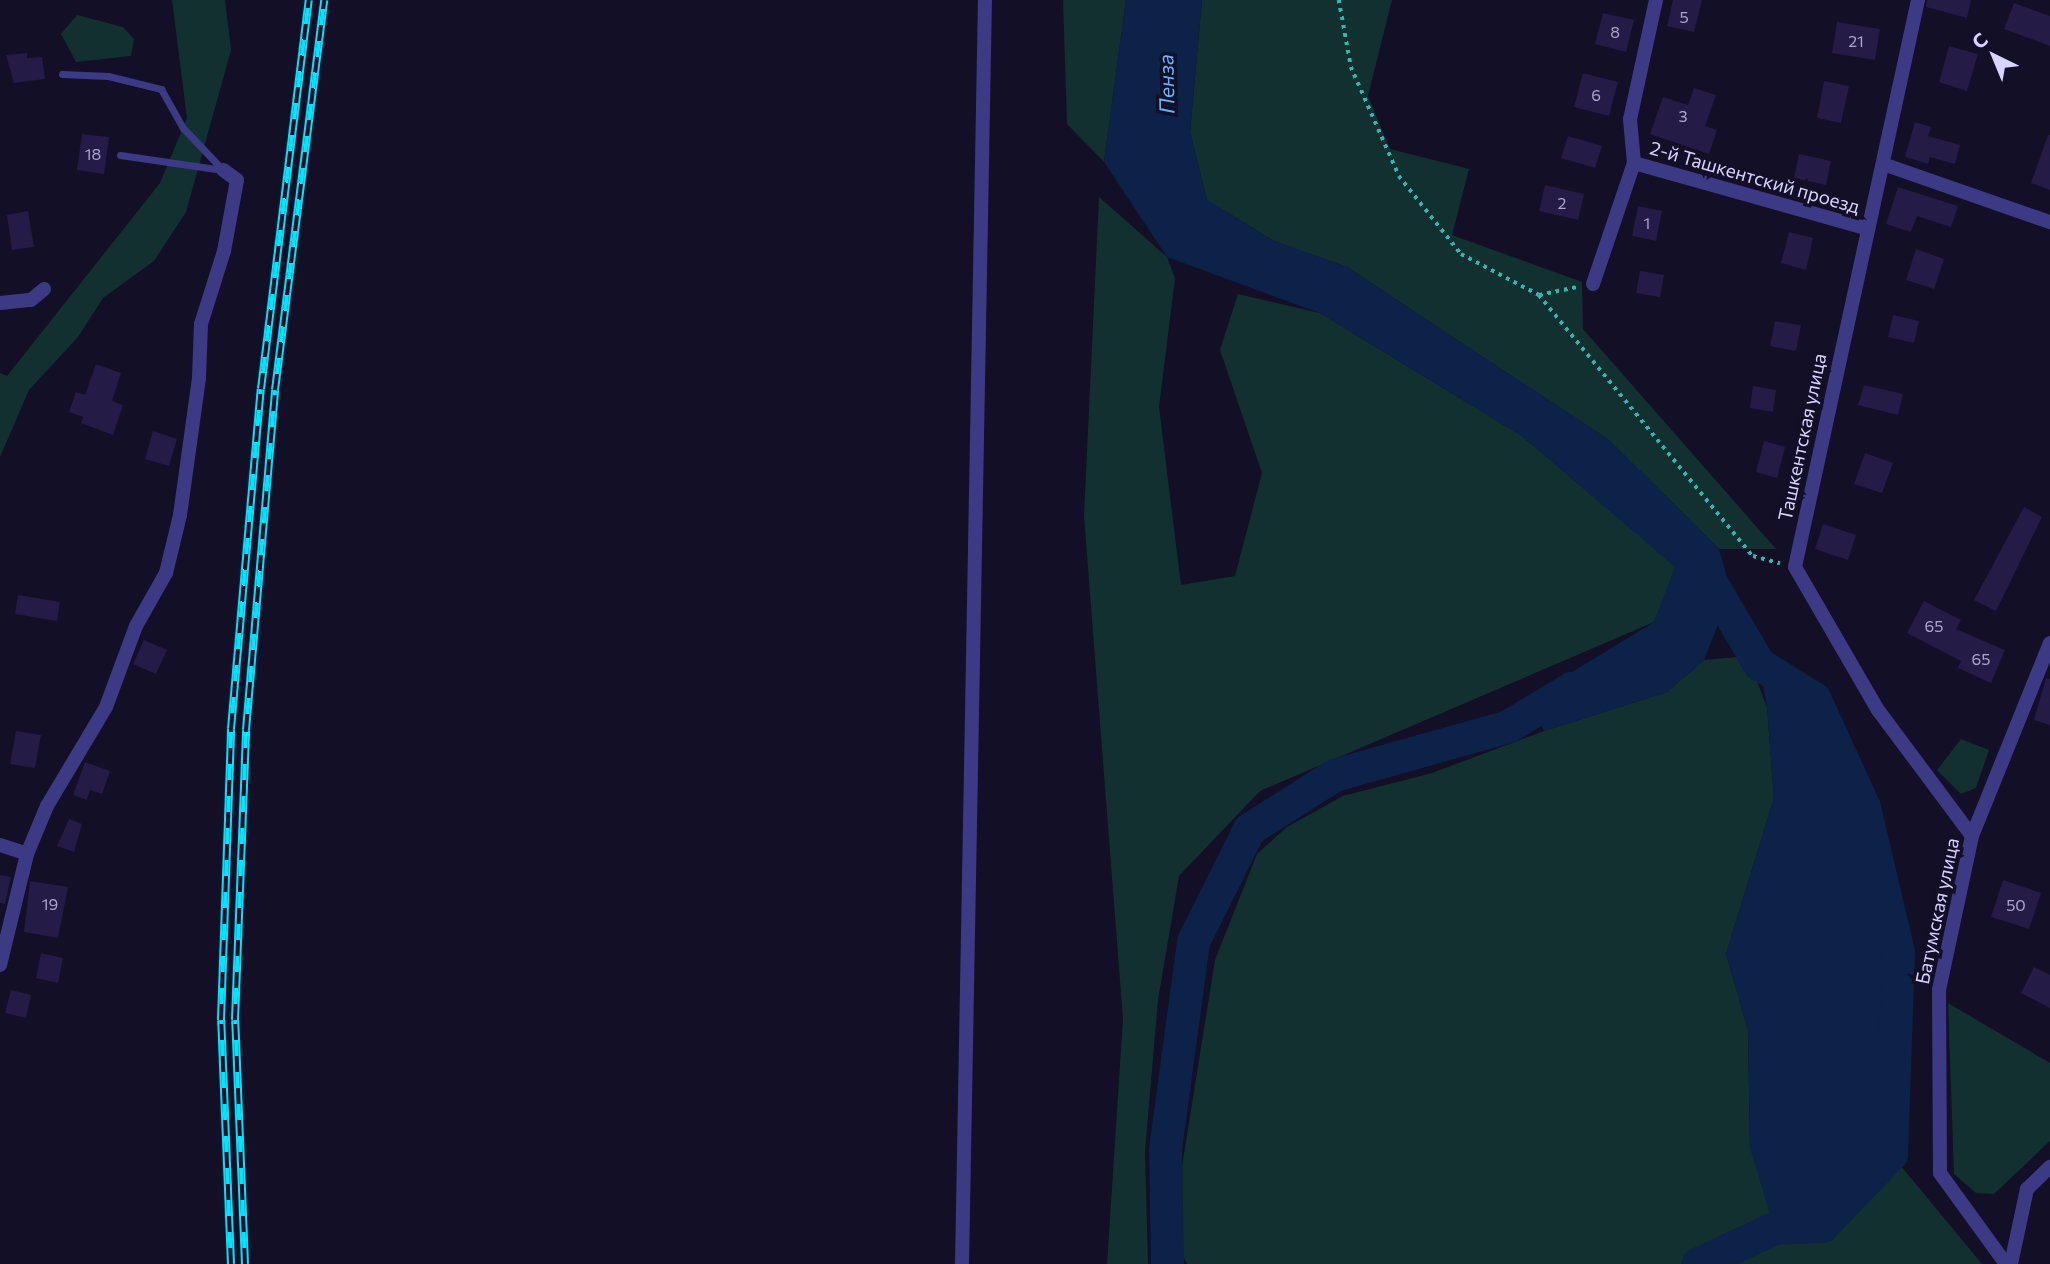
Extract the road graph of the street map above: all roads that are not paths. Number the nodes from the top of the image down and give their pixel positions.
1 (985, 0) edge
2 (1656, 0) edge
3 (1918, 0) edge
4 (62, 74) dead end
5 (120, 155) dead end
6 (1634, 163) junction
7 (1883, 164) junction
8 (223, 170) junction
9 (2050, 222) edge
10 (1865, 228) junction
11 (1593, 284) road end
12 (44, 289) dead end
13 (0, 303) edge
14 (2050, 643) edge
15 (1972, 836) junction
16 (0, 845) edge
17 (27, 854) junction
18 (0, 965) edge
19 (2050, 1167) edge
20 (962, 1264) edge
21 (2009, 1264) edge

1 - 20 street
2 - 6 street, 2-й Ташкентский проезд
3 - 7 street, Ташкентская улица
4 - 8 lane
5 - 8 lane
6 - 10 street, 2-й Ташкентский проезд
6 - 11 street, 2-й Ташкентский проезд
7 - 9 street
7 - 10 street, Ташкентская улица
8 - 17 street
10 - 15 street, Ташкентская улица
12 - 13 street
14 - 15 street, Батумская улица
15 - 21 street, Батумская улица
16 - 17 street
17 - 18 street
19 - 21 street

